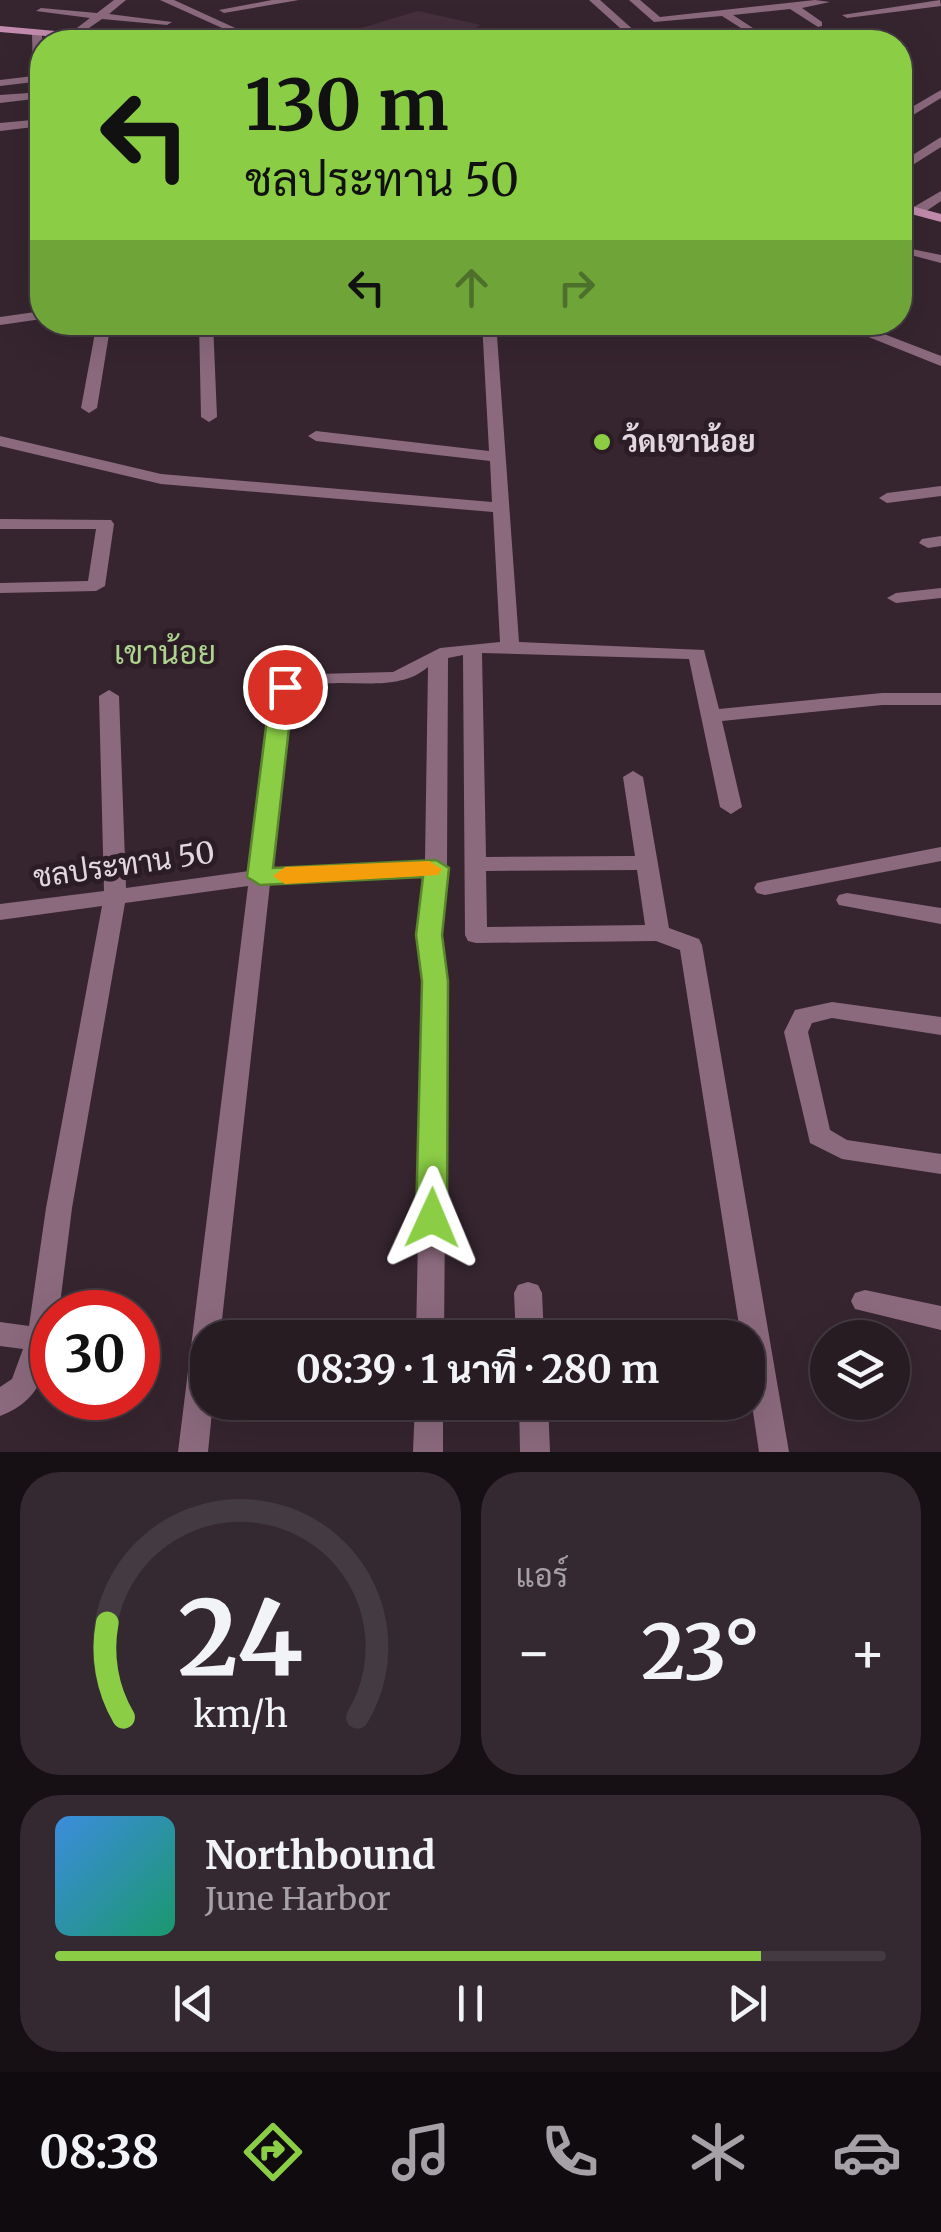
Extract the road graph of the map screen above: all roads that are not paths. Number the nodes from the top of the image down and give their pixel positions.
1 (120, 0) edge
2 (166, 0) edge
3 (294, 0) edge
4 (594, 0) edge
5 (634, 0) edge
6 (822, 0) edge
7 (941, 3) edge
8 (793, 6) junction
9 (224, 10) dead end
10 (41, 11) dead end
11 (726, 15) junction
12 (847, 15) dead end
13 (98, 16) junction
14 (167, 22) dead end
15 (818, 24) dead end
16 (0, 29) edge
17 (80, 30) edge
18 (234, 30) edge
19 (627, 30) edge
20 (749, 30) edge
21 (30, 32) edge
22 (30, 79) edge
23 (0, 83) edge
24 (941, 93) edge
25 (30, 96) edge
26 (0, 99) edge
27 (912, 111) edge
28 (30, 124) edge
29 (0, 127) edge
30 (941, 142) edge
31 (912, 161) edge
32 (941, 194) edge
33 (912, 210) edge
34 (918, 211) junction
35 (941, 218) edge
36 (912, 251) dead end
37 (941, 259) edge
38 (30, 317) edge
39 (0, 321) edge
40 (102, 335) edge
41 (206, 335) edge
42 (490, 335) edge
43 (872, 335) edge
44 (941, 361) edge
45 (89, 408) dead end
46 (209, 417) dead end
47 (316, 436) dead end
48 (0, 440) edge
49 (498, 458) junction
50 (941, 491) edge
51 (886, 498) dead end
52 (502, 508) junction
53 (0, 524) edge
54 (0, 588) edge
55 (941, 593) edge
56 (896, 598) dead end
57 (510, 647) junction
58 (472, 648) junction
59 (438, 654) junction
60 (109, 696) dead end
61 (941, 699) edge
62 (713, 716) junction
63 (632, 777) dead end
64 (731, 808) dead end
65 (941, 854) edge
66 (647, 863) junction
67 (474, 864) junction
68 (436, 868) junction
69 (260, 877) junction
70 (765, 888) dead end
71 (115, 895) junction
72 (847, 900) dead end
73 (0, 912) edge
74 (941, 916) edge
75 (658, 934) junction
76 (941, 1026) edge
77 (941, 1164) edge
78 (47, 1290) edge
79 (528, 1293) dead end
80 (864, 1301) dead end
81 (941, 1318) edge
82 (430, 1320) edge
83 (529, 1320) edge
84 (748, 1320) edge
85 (0, 1334) edge
86 (30, 1338) edge
87 (30, 1370) edge
88 (0, 1403) edge
89 (765, 1408) edge
90 (429, 1420) edge
91 (533, 1420) edge
92 (193, 1452) edge
93 (428, 1452) edge
94 (535, 1452) edge
95 (774, 1452) edge

1 - 13 street
2 - 18 street
3 - 9 street
4 - 19 street
5 - 11 street
6 - 8 street
7 - 12 street
8 - 11 street
8 - 15 street
10 - 13 street
11 - 20 street
13 - 14 street
13 - 17 street
16 - 21 street
22 - 23 street
24 - 27 street
25 - 26 street
28 - 29 street
30 - 31 street
32 - 34 street
33 - 34 street
34 - 35 street
36 - 37 street
38 - 39 street
40 - 45 street
41 - 46 street
42 - 49 street
43 - 44 street
47 - 49 street
48 - 52 street
49 - 52 street
50 - 51 street
52 - 57 street
53 - 54 street
55 - 56 street
57 - 58 street
57 - 62 street
58 - 59 street
58 - 67 street
59 - 68 street
59 - 69 street
60 - 71 street
61 - 62 street
62 - 64 street
63 - 66 street
65 - 70 street
66 - 67 street
66 - 75 street
67 - 75 street
68 - 69 street, ชลประทาน 50
68 - 82 street
69 - 71 street, ชลประทาน 50
69 - 92 street
71 - 73 street, ชลประทาน 50
71 - 78 street
72 - 74 street
75 - 84 street
76 - 77 street
79 - 83 street
80 - 81 street
85 - 86 street
87 - 88 street
89 - 95 street
90 - 93 street
91 - 94 street

